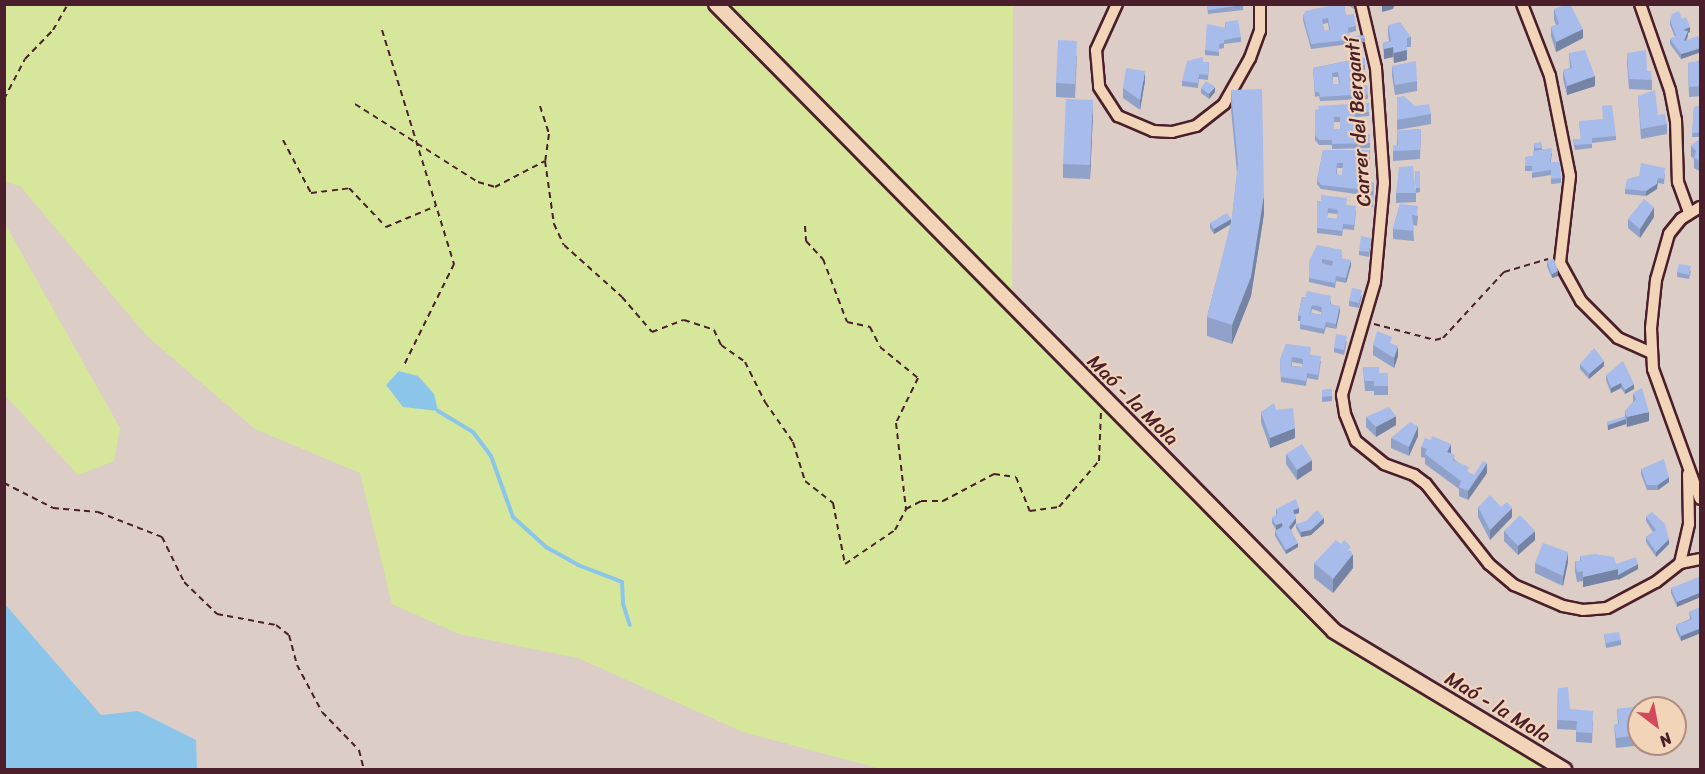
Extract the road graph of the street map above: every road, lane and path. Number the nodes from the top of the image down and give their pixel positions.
1 (68, 4) edge
2 (716, 4) edge
3 (1117, 4) edge
4 (1260, 4) edge
5 (1361, 4) edge
6 (1522, 4) edge
7 (1640, 4) edge
8 (382, 30) dead end
9 (4, 99) edge
10 (355, 104) dead end
11 (540, 106) dead end
12 (283, 140) dead end
13 (417, 146) junction
14 (545, 161) junction
15 (436, 206) junction
16 (1701, 207) edge
17 (1689, 213) junction
18 (805, 226) dead end
19 (1560, 255) junction
20 (1366, 322) junction
21 (1651, 353) junction
22 (404, 365) dead end
23 (1105, 399) junction
24 (1688, 466) junction
25 (4, 483) edge
26 (1701, 499) edge
27 (906, 508) junction
28 (1701, 559) edge
29 (1680, 563) junction
30 (364, 770) edge
31 (1564, 770) edge

1 - 9 path
2 - 23 street, Maó - la Mola
3 - 4 street
5 - 20 street, Carrer del Bergantí
6 - 19 street
7 - 17 street
8 - 13 path
10 - 13 path
11 - 14 path
12 - 15 path
13 - 14 path
13 - 15 path
14 - 27 path
15 - 22 path
16 - 17 street
17 - 21 street
18 - 27 path
19 - 20 path
19 - 21 street
20 - 29 street, Carrer del Bergantí
21 - 24 street
23 - 27 path
23 - 31 street, Maó - la Mola
24 - 26 street
24 - 29 street
25 - 30 path
28 - 29 street, Carrer del Bergantí

